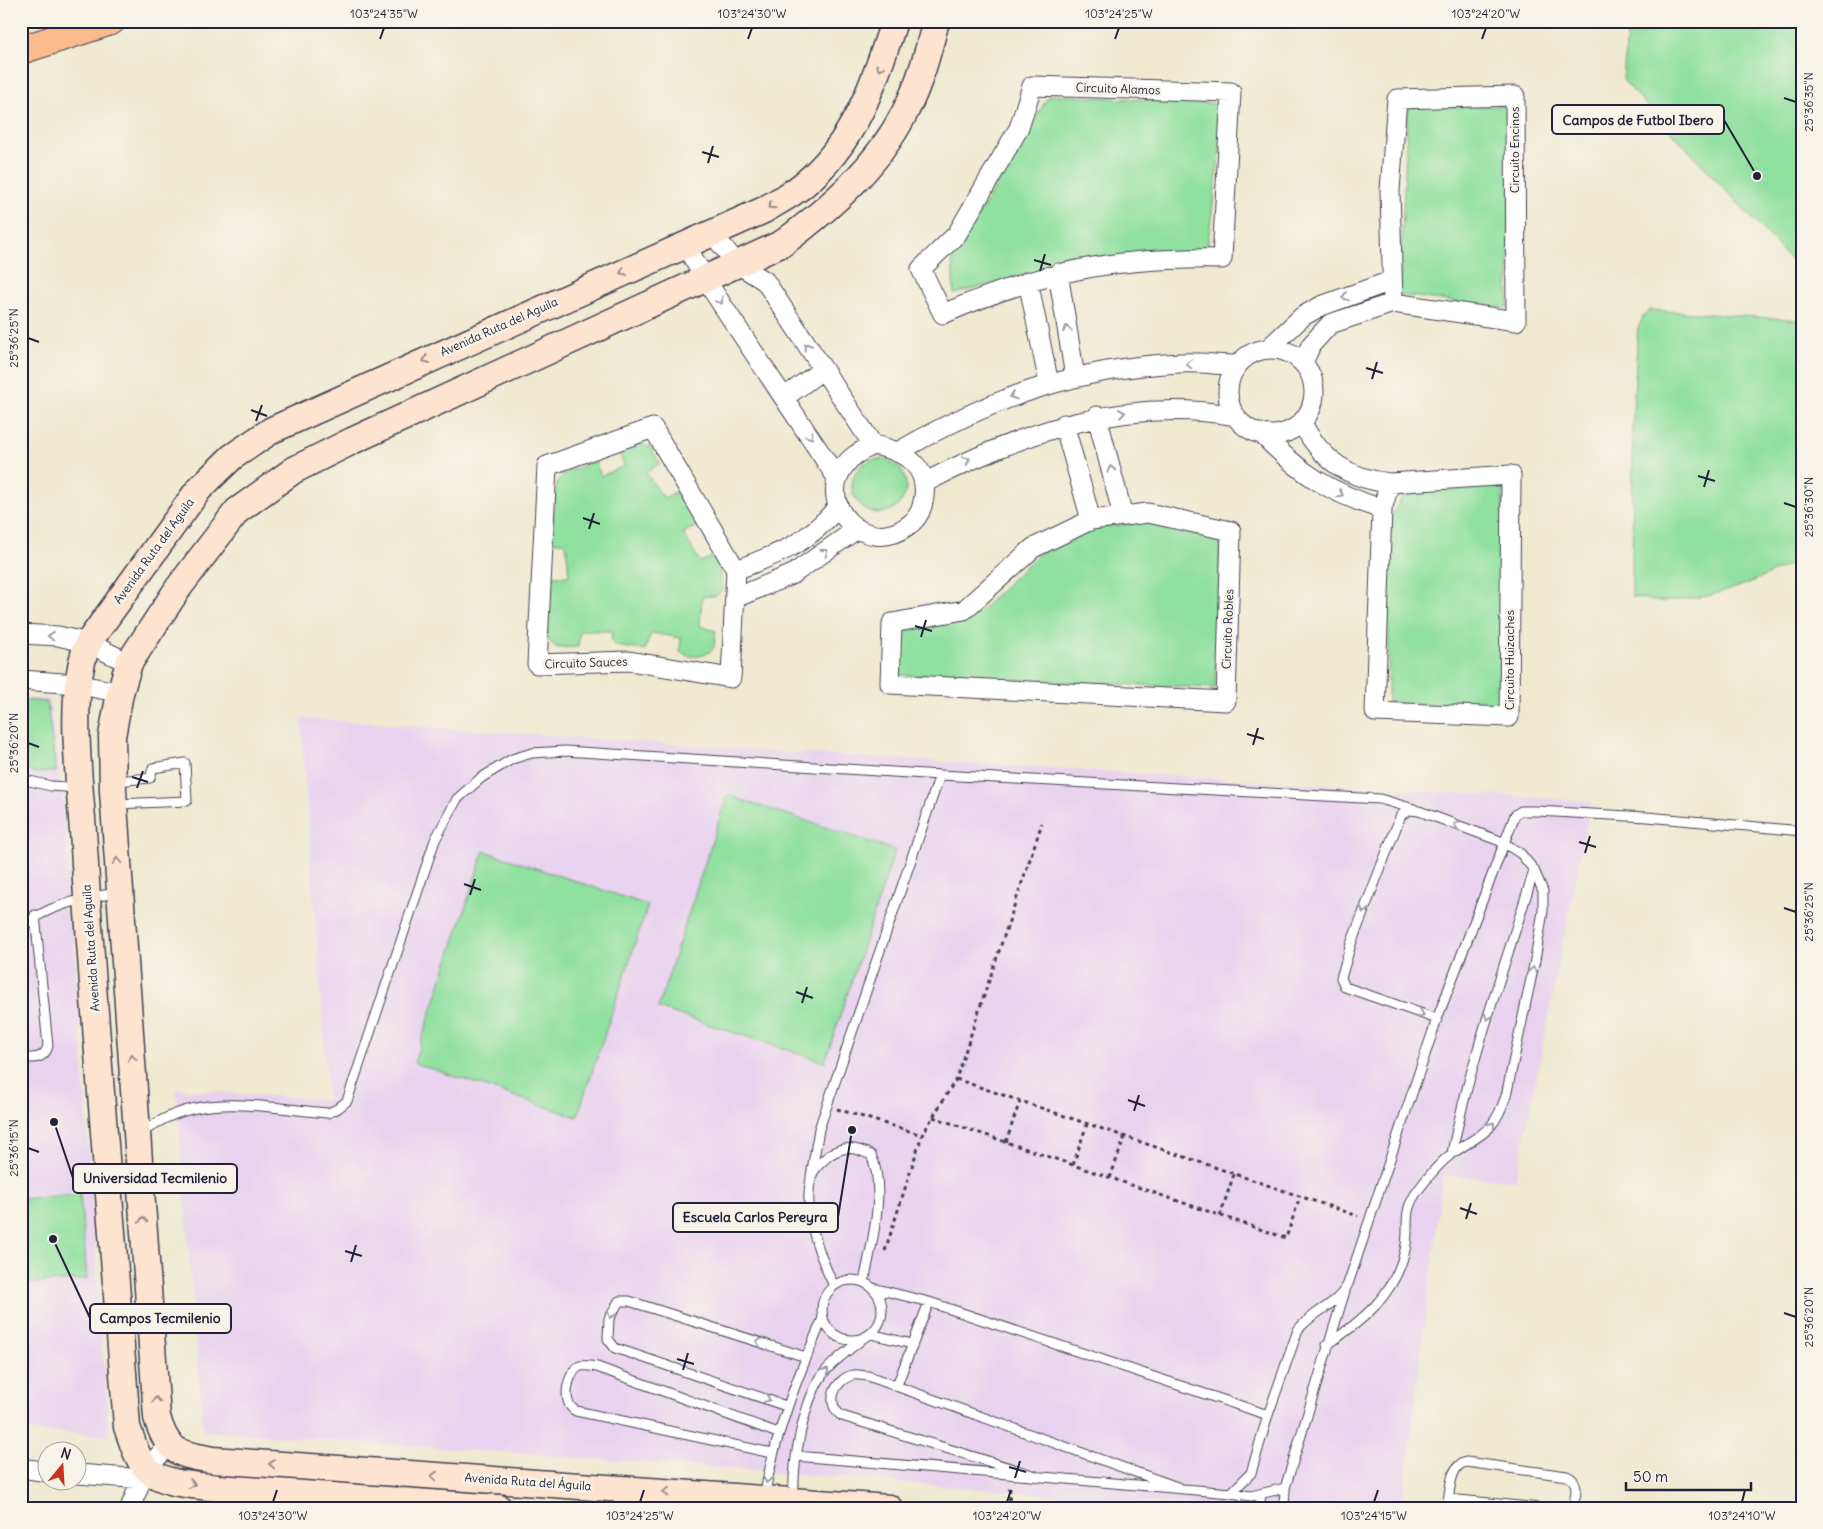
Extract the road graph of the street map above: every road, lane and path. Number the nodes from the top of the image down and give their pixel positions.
1 (111, 21) edge
2 (894, 21) edge
3 (936, 21) edge
4 (21, 50) edge
5 (803, 185) junction
6 (822, 214) junction
7 (712, 232) junction
8 (685, 244) junction
9 (736, 263) junction
10 (1058, 272) junction
11 (705, 278) junction
12 (1028, 281) junction
13 (1391, 281) junction
14 (1393, 303) junction
15 (1321, 306) junction
16 (1330, 324) junction
17 (1268, 349) junction
18 (1303, 362) junction
19 (1237, 365) junction
20 (822, 370) junction
21 (1075, 377) junction
22 (1049, 384) junction
23 (785, 397) junction
24 (1097, 416) junction
25 (1236, 416) junction
26 (1302, 423) junction
27 (1064, 424) junction
28 (1261, 433) junction
29 (873, 445) junction
30 (898, 452) junction
31 (1328, 460) junction
32 (837, 478) junction
33 (1310, 478) junction
34 (924, 483) junction
35 (1390, 483) junction
36 (838, 507) junction
37 (1382, 509) junction
38 (1123, 516) junction
39 (1091, 520) junction
40 (857, 529) junction
41 (784, 552) junction
42 (736, 570) junction
43 (793, 574) junction
44 (736, 598) junction
45 (21, 634) edge
46 (88, 643) junction
47 (129, 663) junction
48 (21, 680) edge
49 (77, 684) junction
50 (120, 693) junction
51 (940, 775) junction
52 (21, 779) edge
53 (81, 788) junction
54 (113, 792) junction
55 (1414, 809) junction
56 (1042, 824) dead end
57 (1802, 831) edge
58 (1503, 842) junction
59 (1534, 870) junction
60 (120, 893) junction
61 (87, 897) junction
62 (35, 915) junction
63 (21, 928) edge
64 (1437, 1019) junction
65 (21, 1058) edge
66 (956, 1079) junction
67 (1020, 1101) junction
68 (827, 1105) junction
69 (932, 1117) junction
70 (1088, 1124) junction
71 (922, 1135) junction
72 (1125, 1136) junction
73 (137, 1138) junction
74 (1006, 1142) junction
75 (1452, 1153) junction
76 (1073, 1165) junction
77 (1234, 1174) junction
78 (811, 1176) junction
79 (1110, 1178) junction
80 (1300, 1197) junction
81 (1220, 1216) junction
82 (1370, 1221) junction
83 (884, 1252) dead end
84 (146, 1260) junction
85 (115, 1262) junction
86 (864, 1282) junction
87 (834, 1286) junction
88 (873, 1288) junction
89 (1345, 1291) junction
90 (929, 1302) junction
91 (822, 1318) junction
92 (871, 1334) junction
93 (862, 1339) junction
94 (912, 1344) junction
95 (1327, 1345) junction
96 (806, 1357) junction
97 (897, 1385) junction
98 (786, 1406) junction
99 (1268, 1416) junction
100 (778, 1433) junction
101 (168, 1446) junction
102 (772, 1453) junction
103 (796, 1456) junction
104 (21, 1468) edge
105 (38, 1471) edge
106 (88, 1474) edge
107 (144, 1474) junction
108 (1011, 1475) junction
109 (1038, 1477) junction
110 (1180, 1488) junction
111 (1285, 1488) junction
112 (1231, 1493) junction
113 (1261, 1494) junction
114 (794, 1501) junction
115 (763, 1503) edge
116 (1448, 1503) edge
117 (130, 1508) edge
118 (499, 1508) edge
119 (889, 1508) edge
120 (1009, 1508) edge
121 (1259, 1508) edge
122 (1284, 1508) edge
123 (1540, 1508) edge
124 (1573, 1508) edge

1 - 4 main road
2 -> 5 street, Avenida Ruta del Aguila
3 - 6 street
5 - 6 street
5 -> 7 street, Avenida Ruta del Aguila
6 - 9 street
7 - 8 street, Avenida Ruta del Aguila
7 - 9 street
8 - 11 street
8 -> 46 street, Avenida Ruta del Aguila
9 - 11 street
20 -> 9 street
10 - 12 street, Circuito Alamos
10 - 12 street, Circuito Alamos
21 -> 10 street
11 -> 23 street
11 - 47 street
12 - 22 street
13 - 14 street, Circuito Encinos
13 - 14 street, Circuito Encinos
13 -> 15 street
14 - 16 street, Circuito Encinos
15 - 16 street
15 - 17 street
16 - 18 street, Circuito Encinos
17 - 18 street
17 - 19 street
18 - 26 street
19 -> 21 street
19 - 25 street
20 - 23 street
20 - 29 street
21 - 22 street
22 -> 30 street
23 -> 32 street
24 -> 25 street
24 - 27 street
38 -> 24 street
25 - 28 street
26 - 28 street
26 - 31 street, Circuito Huizaches
34 -> 27 street
27 - 39 street
28 - 33 street
29 - 30 street
29 - 32 street
30 - 34 street
31 - 33 street
31 - 35 street, Circuito Huizaches
32 - 36 street
33 -> 37 street
34 - 40 street
35 - 37 street, Circuito Huizaches
35 - 37 street, Circuito Huizaches
36 - 40 street
36 - 41 street
38 - 39 street, Circuito Robles
38 - 39 street, Circuito Robles
43 -> 40 street
41 - 42 street
41 - 43 street
42 - 44 street, Circuito Sauces
42 - 44 street, Circuito Sauces
43 - 44 street
46 -> 45 street
46 - 47 street
46 - 49 street, Avenida Ruta del Aguila
47 - 50 street
48 - 49 street
49 - 50 street
49 - 53 street, Avenida Ruta del Aguila
50 - 54 street
51 - 55 lane
51 - 68 lane
51 - 73 lane
52 - 53 lane
53 - 61 street, Avenida Ruta del Aguila
54 - 54 lane
60 -> 54 street
58 -> 55 lane
55 -> 64 lane
56 - 66 path
57 - 58 lane
58 - 59 lane
58 - 64 lane
59 -> 75 lane
75 -> 59 lane
60 - 61 lane
73 -> 60 street
61 - 62 lane
61 - 85 street, Avenida Ruta del Aguila
62 - 63 lane
62 - 65 lane
64 - 82 lane
66 - 67 path
66 - 69 path
67 - 70 path
67 - 74 path
68 - 71 path
68 - 78 lane
69 - 71 path
69 - 74 path
70 - 72 path
70 - 76 path
71 - 83 path
72 - 77 path
72 - 79 path
84 -> 73 street
74 - 76 path
75 - 95 lane
76 - 79 path
77 - 80 path
77 - 81 path
78 - 86 lane
78 - 87 lane
79 - 81 path
80 - 81 path
80 - 82 path
82 - 89 lane
84 - 85 street
101 -> 84 street
85 - 107 street, Avenida Ruta del Aguila
86 - 87 lane
86 - 88 lane
87 - 91 lane
88 - 90 lane
88 - 92 lane
89 - 95 lane
89 - 99 lane
90 - 94 lane
90 - 99 lane
91 - 93 lane
91 - 96 lane
92 - 93 lane
92 - 94 lane
103 -> 93 lane
94 - 97 lane
95 - 111 lane
96 - 98 lane
96 -> 98 lane
97 - 109 lane
97 - 110 lane
98 - 100 lane
99 - 112 lane
100 - 102 lane
100 - 102 lane
101 - 107 street
115 -> 101 street, Avenida Ruta del Águila
102 -> 115 lane
103 - 108 lane
103 - 114 lane
104 - 105 street
106 - 107 street
107 - 117 street
107 -> 118 street
108 - 109 lane
108 - 120 path
109 - 110 lane
110 - 112 lane
111 - 113 lane
111 - 122 lane
112 - 113 lane
113 - 121 lane
114 - 115 street, Avenida Ruta del Águila
114 - 119 street, Avenida Ruta del Águila
116 - 123 lane
116 - 124 lane

